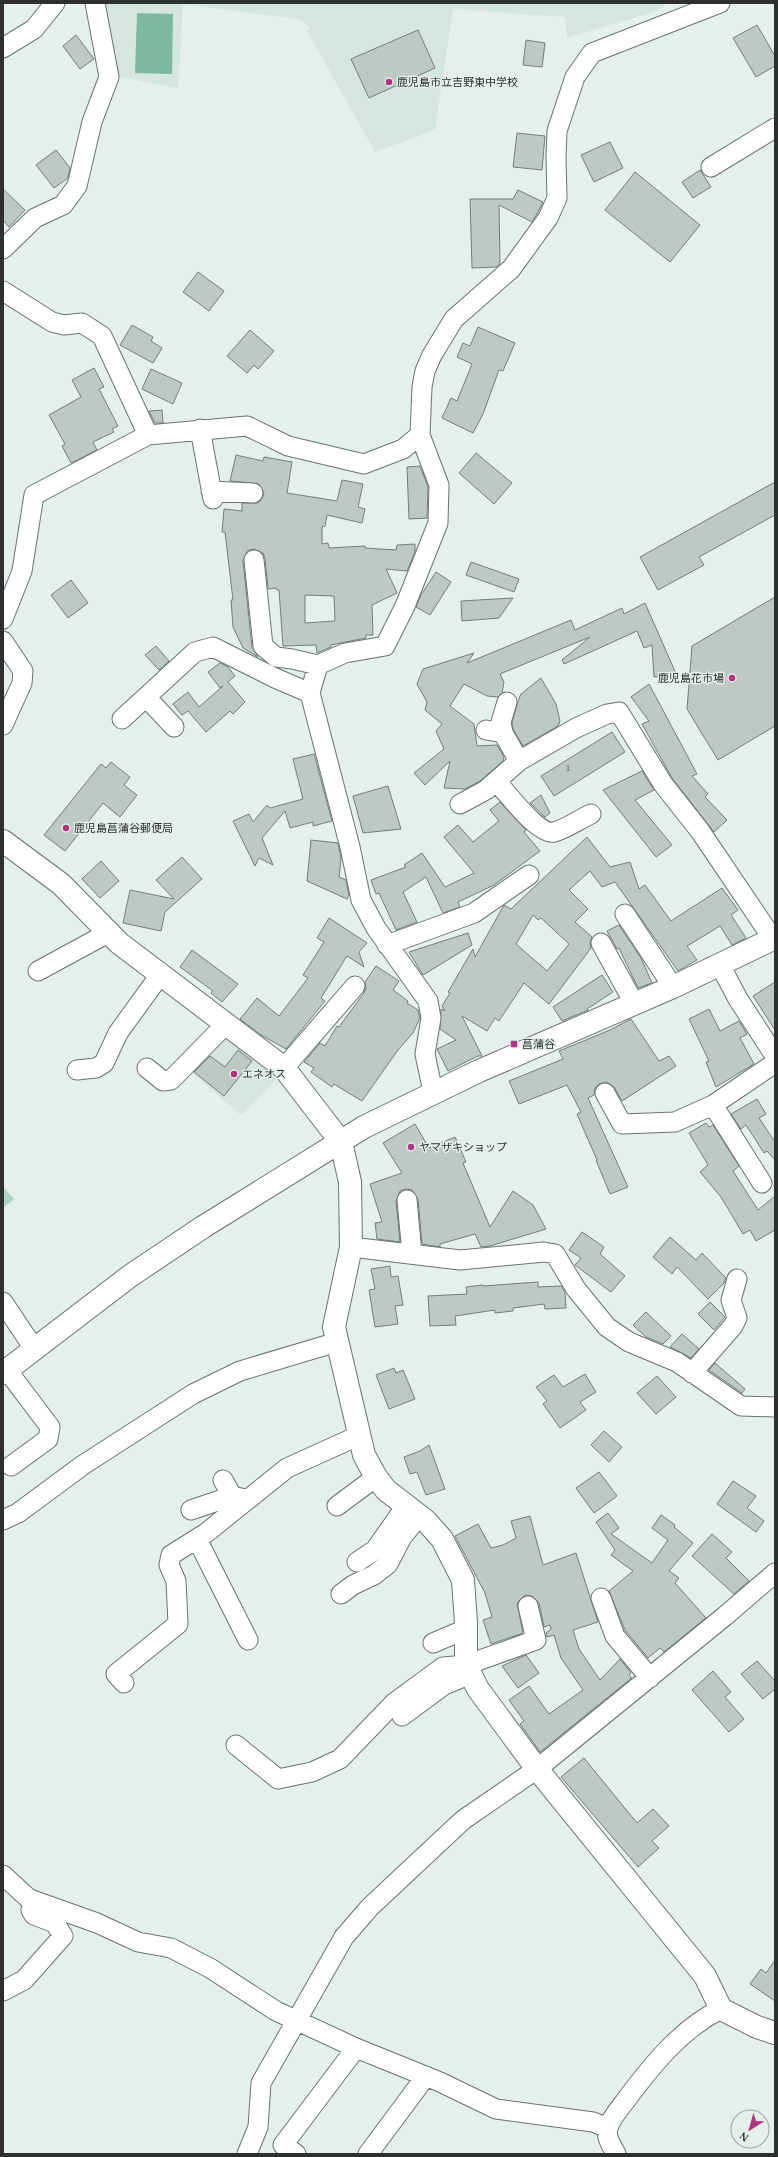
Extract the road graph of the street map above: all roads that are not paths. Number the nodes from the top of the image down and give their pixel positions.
1 (55, 3) edge
2 (95, 3) edge
3 (720, 3) edge
4 (689, 9) edge
5 (3, 48) edge
6 (775, 128) edge
7 (710, 167) dead end
8 (3, 249) edge
9 (3, 291) edge
10 (200, 429) junction
11 (148, 435) junction
12 (420, 435) junction
13 (253, 493) dead end
14 (254, 560) dead end
15 (3, 618) edge
16 (3, 641) edge
17 (318, 665) junction
18 (310, 693) junction
19 (146, 697) junction
20 (507, 702) dead end
21 (122, 719) dead end
22 (3, 725) edge
23 (174, 727) dead end
24 (519, 761) junction
25 (496, 781) junction
26 (460, 804) dead end
27 (591, 814) dead end
28 (3, 841) edge
29 (529, 874) dead end
30 (625, 914) dead end
31 (108, 933) junction
32 (774, 938) edge
33 (602, 943) dead end
34 (387, 945) junction
35 (720, 965) junction
36 (38, 971) dead end
37 (160, 974) junction
38 (355, 986) dead end
39 (673, 987) junction
40 (634, 1003) junction
41 (226, 1024) junction
42 (775, 1056) edge
43 (775, 1063) edge
44 (147, 1068) dead end
45 (284, 1068) junction
46 (78, 1070) dead end
47 (433, 1092) junction
48 (605, 1093) dead end
49 (712, 1105) junction
50 (341, 1142) junction
51 (762, 1183) dead end
52 (407, 1200) dead end
53 (351, 1247) junction
54 (412, 1254) junction
55 (737, 1279) dead end
56 (3, 1302) edge
57 (337, 1342) junction
58 (35, 1350) junction
59 (5, 1372) edge
60 (692, 1372) junction
61 (775, 1406) edge
62 (360, 1435) junction
63 (11, 1466) dead end
64 (376, 1477) junction
65 (223, 1480) dead end
66 (240, 1498) junction
67 (337, 1506) dead end
68 (191, 1510) dead end
69 (413, 1511) junction
70 (3, 1520) edge
71 (197, 1539) junction
72 (357, 1562) dead end
73 (775, 1573) edge
74 (341, 1594) dead end
75 (601, 1598) dead end
76 (528, 1606) dead end
77 (466, 1629) junction
78 (248, 1640) dead end
79 (432, 1643) dead end
80 (469, 1669) junction
81 (650, 1678) junction
82 (124, 1683) dead end
83 (402, 1716) dead end
84 (236, 1745) dead end
85 (537, 1769) junction
86 (3, 1875) edge
87 (35, 1901) junction
88 (3, 1991) edge
89 (722, 2009) junction
90 (298, 2020) junction
91 (775, 2033) edge
92 (356, 2048) junction
93 (426, 2076) junction
94 (608, 2128) junction
95 (247, 2154) edge
96 (296, 2154) edge
97 (368, 2154) edge
98 (616, 2154) edge

1 - 5 street
2 - 8 street
3 - 4 street
4 - 12 street
6 - 7 street
9 - 11 street
10 - 11 street
10 - 12 street
10 - 13 street
11 - 15 street
12 - 17 street
14 - 17 street
16 - 22 street
17 - 18 street
18 - 19 street
18 - 34 street
19 - 21 street
19 - 23 street
20 - 24 street
24 - 25 street
24 - 32 street
25 - 26 street
25 - 27 street
28 - 31 street
29 - 34 street
30 - 39 street
31 - 36 street
31 - 37 street
32 - 35 street
33 - 40 street
34 - 47 street
35 - 39 street
35 - 42 street
37 - 41 street
37 - 46 street
38 - 45 street
39 - 40 street
40 - 47 street
41 - 44 street
41 - 45 street
43 - 49 street
45 - 50 street
47 - 50 street
48 - 49 street
49 - 51 street
50 - 53 street
50 - 58 street
52 - 54 street
53 - 54 street
53 - 57 street
54 - 60 street
55 - 60 street
56 - 58 street
57 - 62 street
57 - 70 street
58 - 59 street
59 - 63 street
60 - 61 street
62 - 64 street
62 - 66 street
64 - 67 street
64 - 69 street
65 - 66 street
66 - 68 street
66 - 71 street
69 - 72 street
69 - 74 street
69 - 77 street
71 - 78 street
71 - 82 street
73 - 81 street
75 - 81 street
76 - 80 street
77 - 79 street
77 - 80 street
80 - 83 street
80 - 84 street
80 - 85 street
81 - 85 street
85 - 89 street
85 - 90 street
86 - 87 street
87 - 88 street
87 - 90 street
89 - 91 street
89 - 94 street
90 - 92 street
90 - 95 street
92 - 93 street
92 - 96 street
93 - 94 street
93 - 97 street
94 - 98 street

